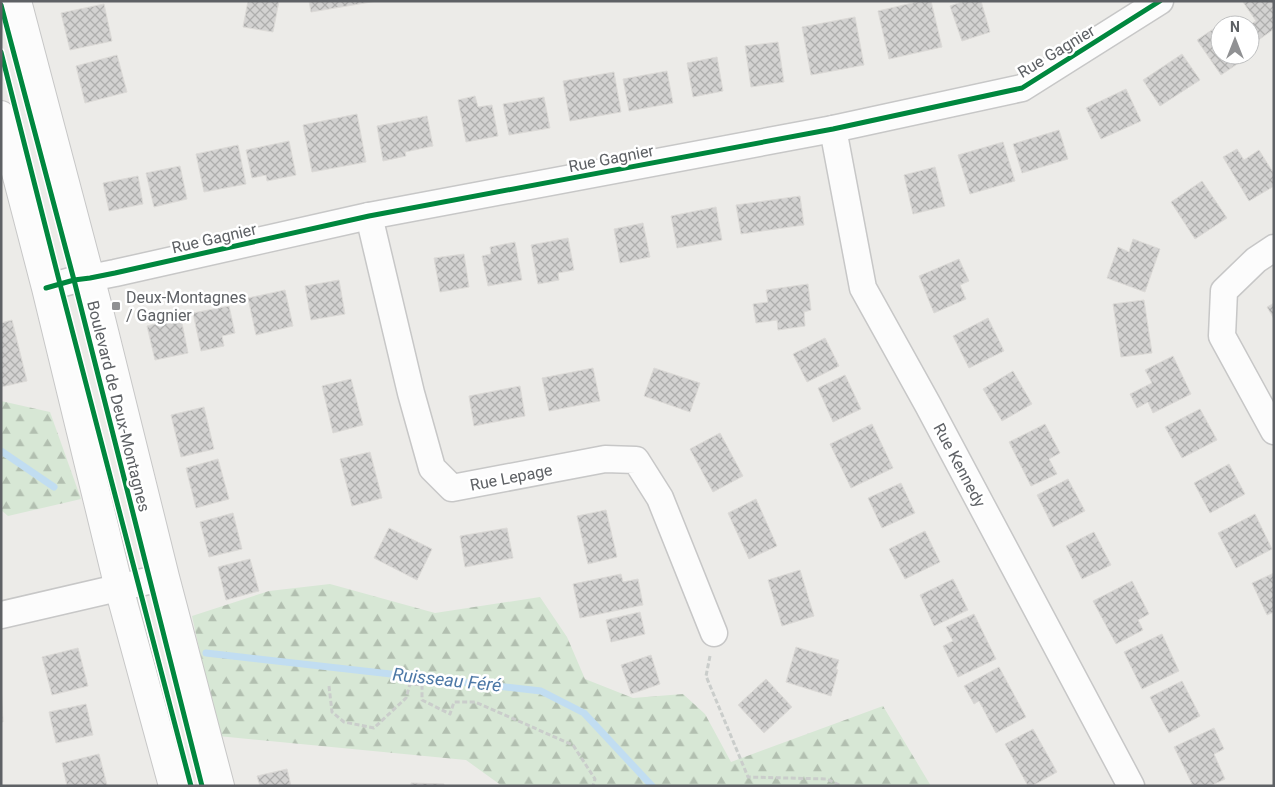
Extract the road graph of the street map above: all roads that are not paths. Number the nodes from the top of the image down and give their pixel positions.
1 (17, 1) edge
2 (1160, 1) edge
3 (1, 115) edge
4 (832, 129) junction
5 (368, 216) junction
6 (1274, 248) edge
7 (90, 278) junction
8 (46, 288) junction
9 (1274, 431) edge
10 (165, 577) junction
11 (119, 588) junction
12 (1, 615) edge
13 (714, 633) road end
14 (173, 786) edge
15 (220, 786) edge
16 (1131, 786) edge

1 - 7 street, Boulevard de Deux-Montagnes
2 - 4 street, Rue Gagnier
3 - 8 street
4 - 5 street, Rue Gagnier
4 - 16 street, Rue Kennedy
5 - 7 street, Rue Gagnier
5 - 13 street, Rue Lepage
6 - 9 street
7 - 8 street, Rue Gagnier
7 - 10 street, Boulevard de Deux-Montagnes
8 - 11 street
10 - 11 street
10 - 15 street, Boulevard de Deux-Montagnes
11 - 12 street
11 - 14 street

